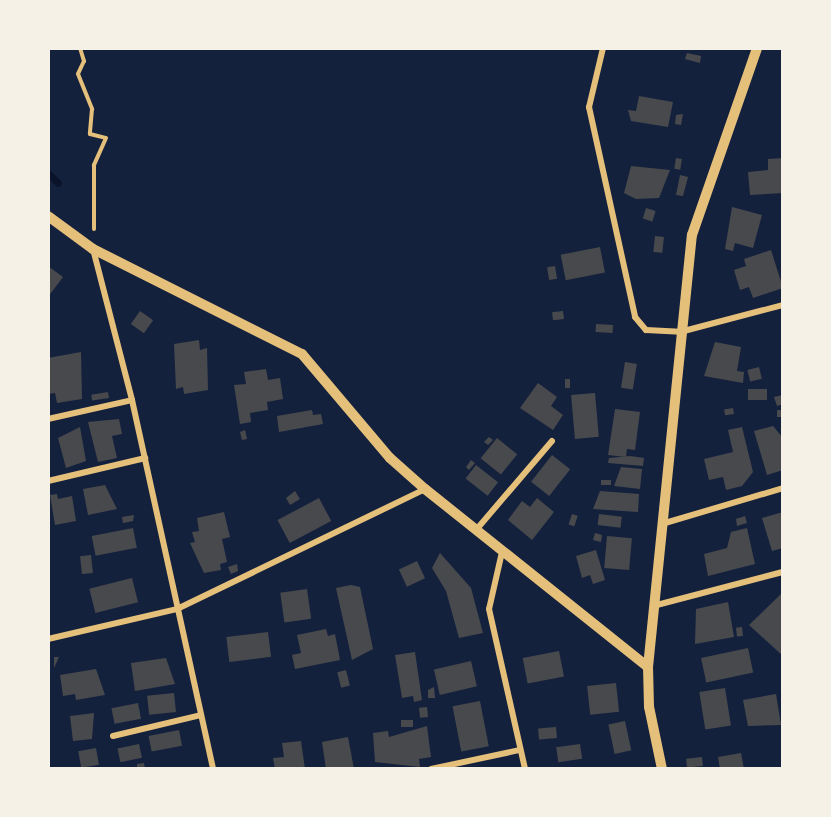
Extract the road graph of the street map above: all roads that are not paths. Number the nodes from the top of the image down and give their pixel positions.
1 (603, 48) edge
2 (757, 48) edge
3 (48, 216) edge
4 (93, 249) junction
5 (783, 305) edge
6 (681, 332) junction
7 (132, 400) junction
8 (48, 419) edge
9 (552, 441) dead end
10 (145, 458) junction
11 (48, 481) edge
12 (783, 488) edge
13 (425, 489) junction
14 (664, 523) junction
15 (476, 530) junction
16 (502, 552) junction
17 (783, 572) edge
18 (653, 606) junction
19 (177, 609) junction
20 (48, 639) edge
21 (648, 667) junction
22 (201, 715) junction
23 (113, 736) dead end
24 (520, 750) junction
25 (213, 769) edge
26 (431, 769) edge
27 (525, 769) edge
28 (662, 769) edge

1 - 6 street
2 - 6 street
3 - 4 street
4 - 7 street
4 - 13 street
5 - 6 street
6 - 14 street
7 - 8 street
7 - 10 street
9 - 15 street
10 - 11 street
10 - 19 street
12 - 14 street
13 - 15 street
13 - 19 street
14 - 18 street
15 - 16 street
16 - 21 street
16 - 24 street
17 - 18 street
18 - 21 street
19 - 20 street
19 - 22 street
21 - 28 street
22 - 23 street
22 - 25 street
24 - 26 street
24 - 27 street

